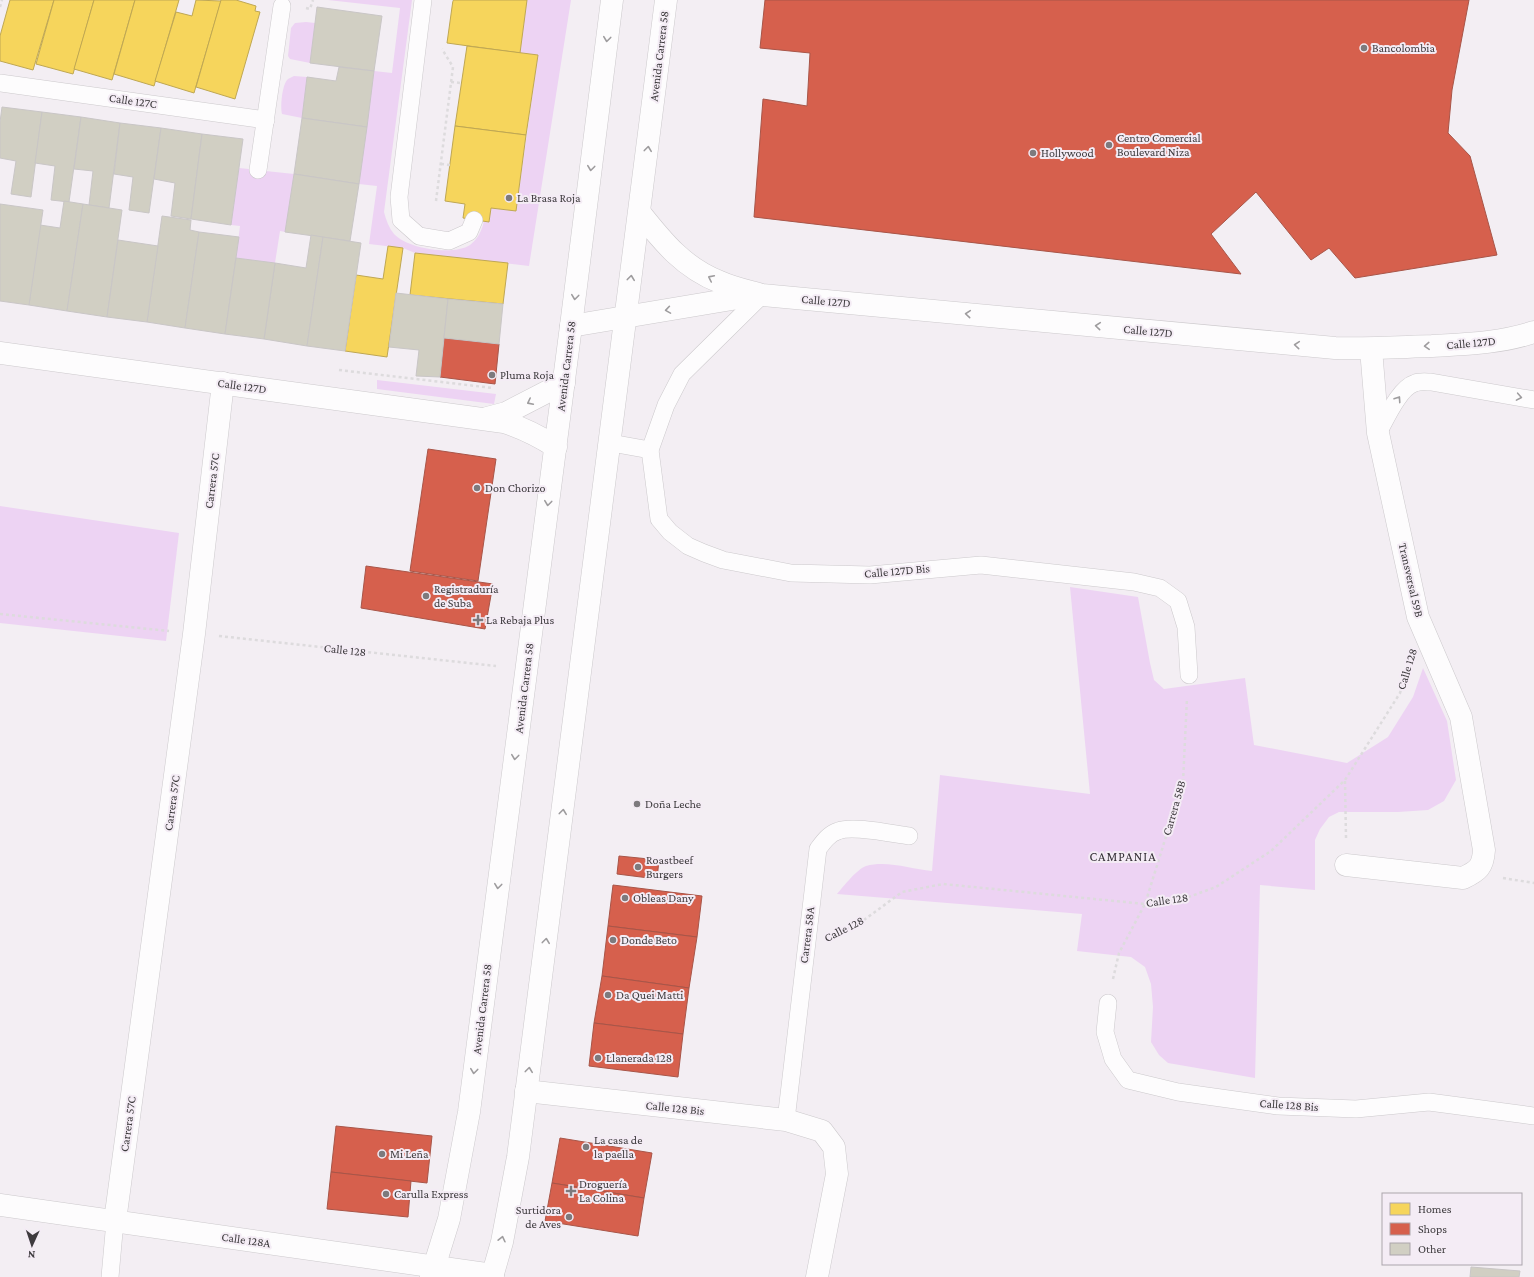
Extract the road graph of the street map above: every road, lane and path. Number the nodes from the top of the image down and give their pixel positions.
1 (2, 0) edge
2 (423, 0) edge
3 (612, 0) edge
4 (666, 0) edge
5 (282, 6) dead end
6 (0, 7) edge
7 (441, 48) dead end
8 (451, 82) junction
9 (0, 83) edge
10 (461, 83) dead end
11 (266, 120) junction
12 (440, 164) junction
13 (450, 165) dead end
14 (258, 170) dead end
15 (436, 201) dead end
16 (640, 213) junction
17 (474, 220) dead end
18 (762, 295) junction
19 (627, 316) junction
20 (571, 326) junction
21 (1534, 332) edge
22 (1371, 349) junction
23 (0, 353) edge
24 (223, 383) junction
25 (564, 383) junction
26 (1534, 400) edge
27 (483, 419) junction
28 (1378, 433) junction
29 (610, 443) junction
30 (556, 447) junction
31 (650, 450) junction
32 (0, 614) edge
33 (194, 634) junction
34 (1409, 664) dead end
35 (496, 666) dead end
36 (1188, 675) joint
37 (1345, 780) junction
38 (909, 836) dead end
39 (1346, 865) joint
40 (1145, 904) junction
41 (806, 944) junction
42 (1108, 1003) joint
43 (526, 1091) junction
44 (1534, 1116) edge
45 (786, 1120) junction
46 (0, 1205) edge
47 (115, 1221) junction
48 (433, 1272) edge
49 (492, 1276) edge
50 (110, 1277) edge
51 (817, 1277) edge

1 - 6 path
2 - 17 lane
3 -> 20 street, Avenida Carrera 58
16 -> 4 street, Avenida Carrera 58
5 - 11 lane
7 - 8 path
8 - 10 path
8 - 12 path
9 - 11 lane, Calle 127C
11 - 14 lane
12 - 13 path
12 - 15 path
18 -> 16 street, Calle 127D
19 -> 16 street, Avenida Carrera 58
18 -> 19 street, Calle 127D
22 -> 18 street, Calle 127D
18 - 31 lane
19 - 20 street, Calle 127D
19 - 29 street, Avenida Carrera 58
20 - 25 street, Avenida Carrera 58
21 -> 22 street, Calle 127D
22 - 28 street, Transversal 59B
23 - 24 street, Calle 127D
24 - 27 street, Calle 127D
24 - 33 street, Carrera 57C
25 -> 27 street, Calle 127D
25 - 30 street, Avenida Carrera 58
28 -> 26 lane
27 - 30 street, Calle 127D
28 - 39 street, Transversal 59B
29 - 31 lane
43 -> 29 street, Avenida Carrera 58
30 -> 48 street, Avenida Carrera 58
31 - 36 lane, Calle 127D Bis
32 - 33 path, Calle 128
33 - 35 path, Calle 128
33 - 47 street, Carrera 57C
34 - 37 path, Calle 128
36 - 40 path, Carrera 58B
37 - 39 path
37 - 40 path, Calle 128
38 - 41 lane, Carrera 58A
40 - 41 path, Calle 128
40 - 42 path, Carrera 58B
41 - 45 lane, Carrera 58A
42 - 44 lane, Calle 128 Bis
43 - 45 street, Calle 128 Bis
49 -> 43 street, Avenida Carrera 58
45 - 51 street, Calle 128 Bis
46 - 47 street, Calle 128A
47 - 48 street, Calle 128A
47 - 50 lane
48 - 49 street, Calle 128A

